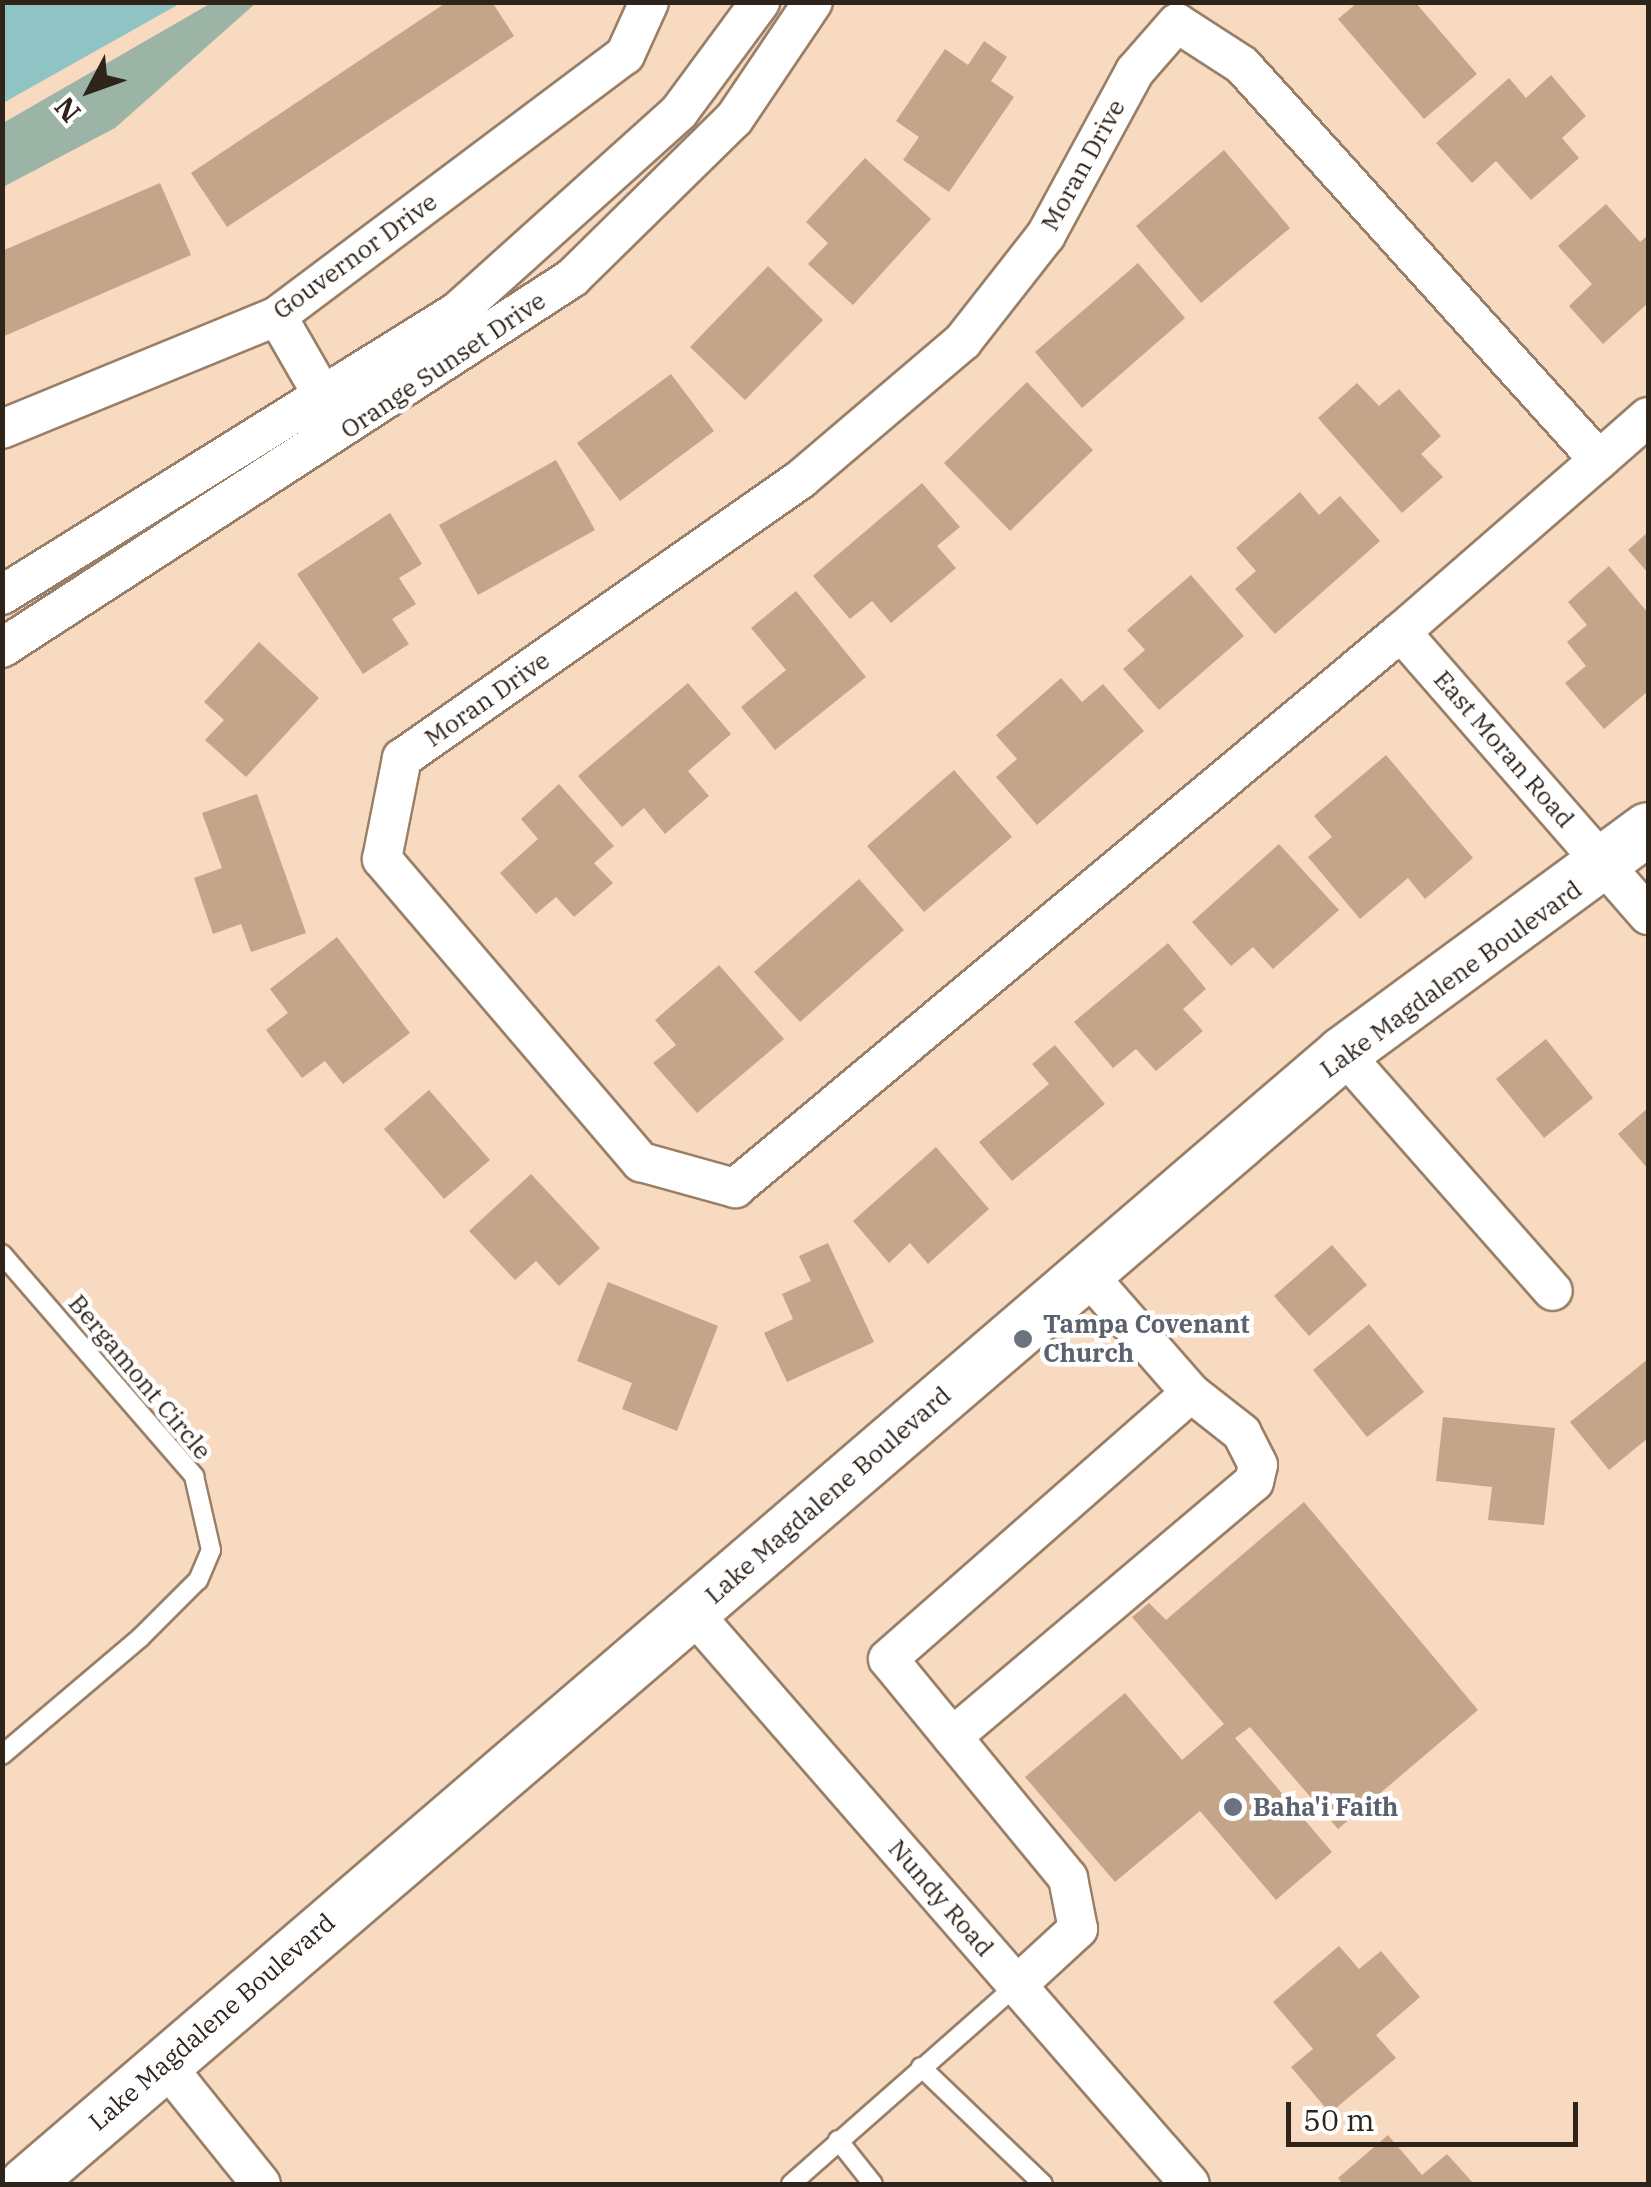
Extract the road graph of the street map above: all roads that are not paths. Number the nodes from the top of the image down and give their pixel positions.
1 (649, 2) edge
2 (760, 2) edge
3 (813, 2) edge
4 (277, 316) junction
5 (323, 398) junction
6 (1648, 417) edge
7 (2, 429) edge
8 (345, 432) junction
9 (1600, 460) junction
10 (2, 595) edge
11 (1401, 632) junction
12 (2, 648) edge
13 (1648, 829) edge
14 (1607, 866) junction
15 (1648, 914) edge
16 (1343, 1053) junction
17 (2, 1254) edge
18 (1086, 1273) junction
19 (1553, 1292) dead end
20 (1191, 1393) junction
21 (692, 1612) junction
22 (952, 1737) junction
23 (2, 1754) edge
24 (1016, 1986) junction
25 (163, 2062) junction
26 (921, 2067) junction
27 (838, 2140) junction
28 (26, 2184) edge
29 (261, 2184) edge
30 (791, 2184) edge
31 (873, 2184) edge
32 (1043, 2184) edge
33 (1190, 2184) edge

1 - 4 street, Gouvernor Drive
2 - 5 street, Orange Sunset Drive
3 - 8 street, Orange Sunset Drive
4 - 5 street
4 - 7 street, Gouvernor Drive
5 - 8 street
5 - 10 street, Orange Sunset Drive
6 - 9 street, Moran Drive
8 - 12 street, Orange Sunset Drive
9 - 11 street, Moran Drive
9 - 11 street, Moran Drive
11 - 14 street, East Moran Road
13 - 14 street, Lake Magdalene Boulevard
14 - 15 street, East Moran Road
14 - 16 street, Lake Magdalene Boulevard
16 - 18 street, Lake Magdalene Boulevard
16 - 19 street
17 - 23 lane, Bergamont Circle
18 - 20 street
18 - 21 street, Lake Magdalene Boulevard
20 - 22 street
20 - 22 street
21 - 24 street, Nundy Road
21 - 25 street, Lake Magdalene Boulevard
22 - 24 street
24 - 26 lane
24 - 33 street, Nundy Road
25 - 28 street, Lake Magdalene Boulevard
25 - 29 street
26 - 27 lane
26 - 32 lane
27 - 30 lane
27 - 31 lane

